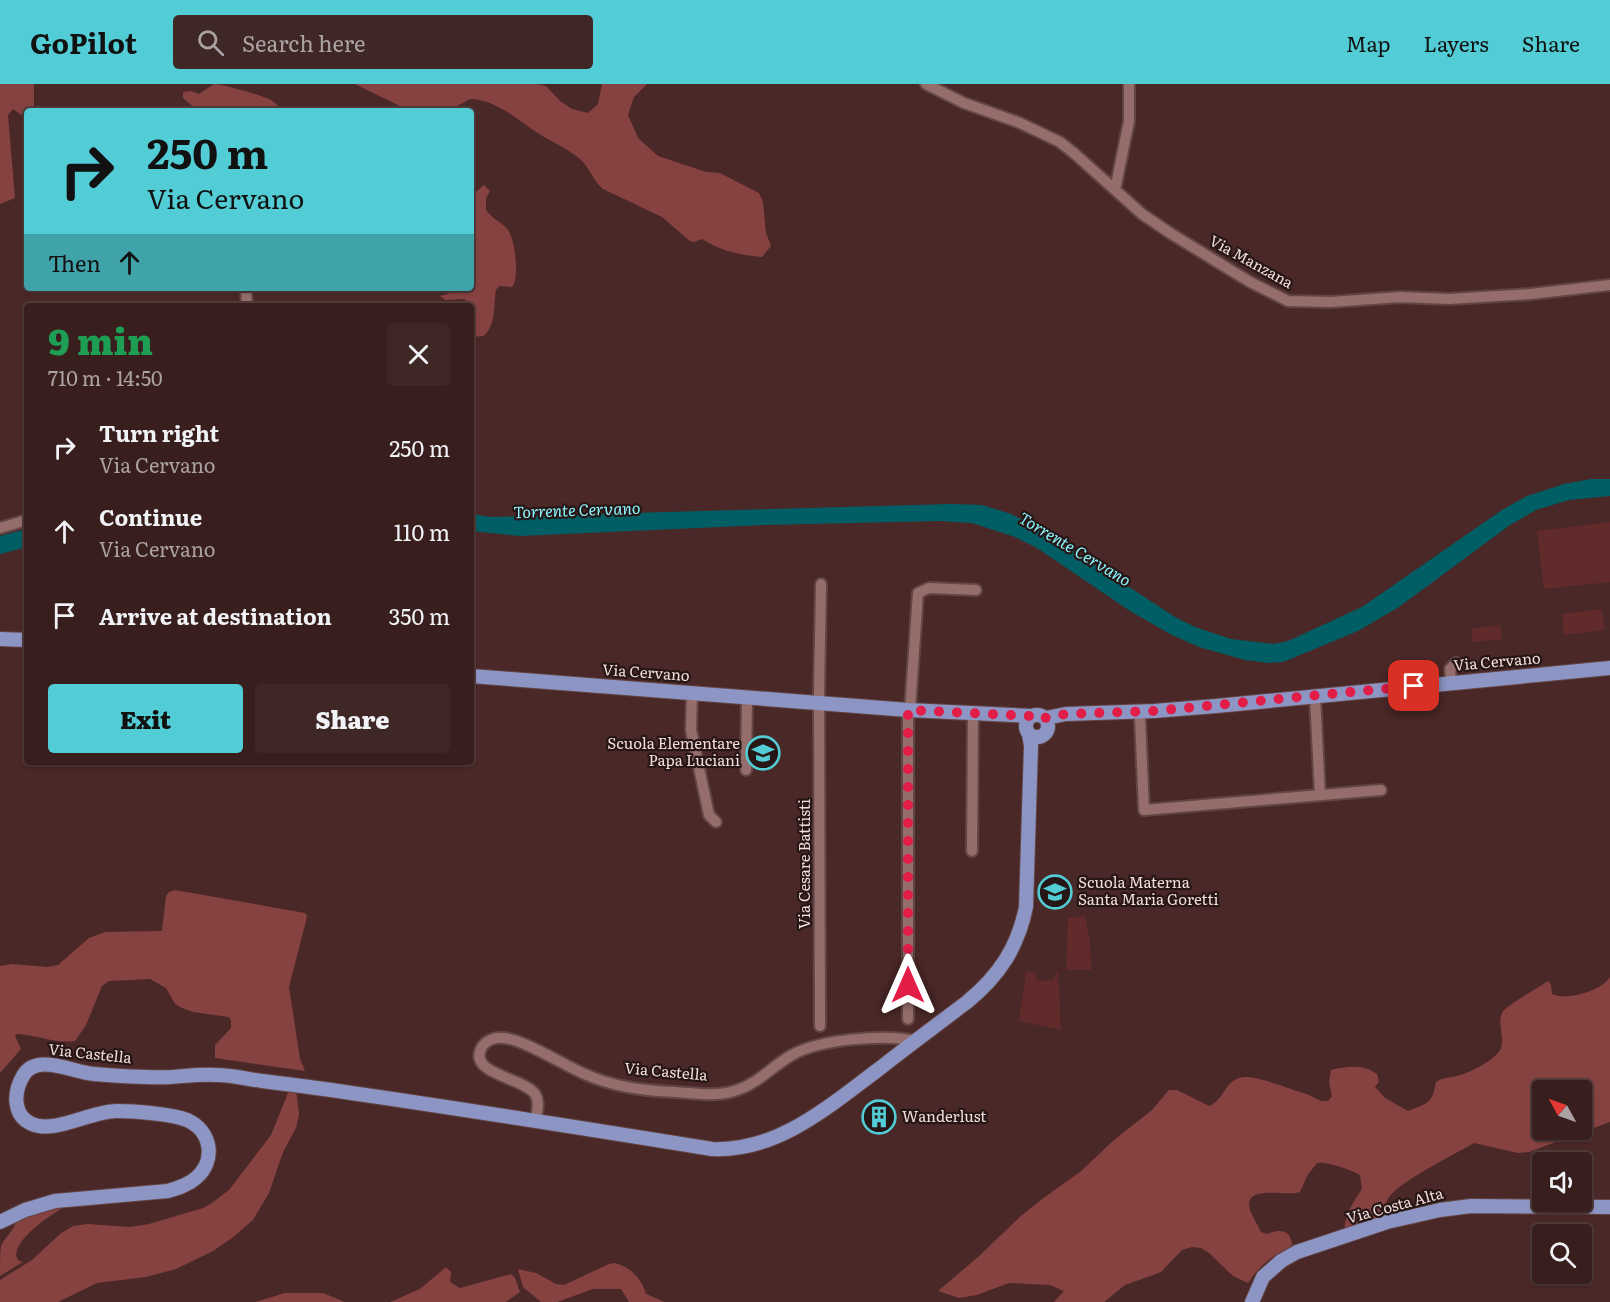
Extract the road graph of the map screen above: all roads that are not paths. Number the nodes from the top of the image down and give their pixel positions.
1 (926, 84) edge
2 (1129, 84) edge
3 (1115, 190) junction
4 (1610, 285) edge
5 (24, 521) edge
6 (0, 528) edge
7 (821, 584) dead end
8 (976, 590) dead end
9 (0, 639) edge
10 (24, 640) edge
11 (1456, 663) dead end
12 (1610, 668) edge
13 (474, 676) edge
14 (1451, 682) junction
15 (692, 693) junction
16 (1314, 696) junction
17 (747, 697) junction
18 (819, 702) junction
19 (909, 710) junction
20 (973, 714) junction
21 (1140, 719) dead end
22 (1029, 726) junction
23 (1046, 727) junction
24 (746, 770) dead end
25 (1029, 790) junction
26 (1381, 790) dead end
27 (1320, 795) junction
28 (716, 822) dead end
29 (972, 851) dead end
30 (908, 1019) dead end
31 (820, 1026) dead end
32 (916, 1041) junction
33 (536, 1120) junction
34 (1610, 1207) edge
35 (0, 1222) edge
36 (1252, 1302) edge

1 - 3 street, Via Manzana
2 - 3 street
3 - 4 street, Via Manzana
5 - 6 street
7 - 18 street
8 - 19 street
9 - 10 main road
11 - 14 street
12 - 14 main road, Via Cervano
13 - 15 main road, Via Cervano
14 - 16 main road, Via Cervano
15 - 17 main road, Via Cervano
15 - 28 street
16 - 23 main road, Via Cervano
16 - 27 street
17 - 18 main road, Via Cervano
17 - 24 street
18 - 19 main road, Via Cervano
18 - 31 street, Via Cesare Battisti
19 - 20 main road, Via Cervano
19 - 30 street
20 - 22 main road, Via Cervano
20 - 29 street
21 - 27 street
22 - 23 main road
22 - 23 main road
22 - 25 main road
23 - 25 main road
25 - 32 main road, Via Castella
26 - 27 street
32 - 33 main road, Via Castella
32 - 33 street, Via Castella
33 - 35 main road, Via Castella
34 - 36 main road, Via Costa Alta

